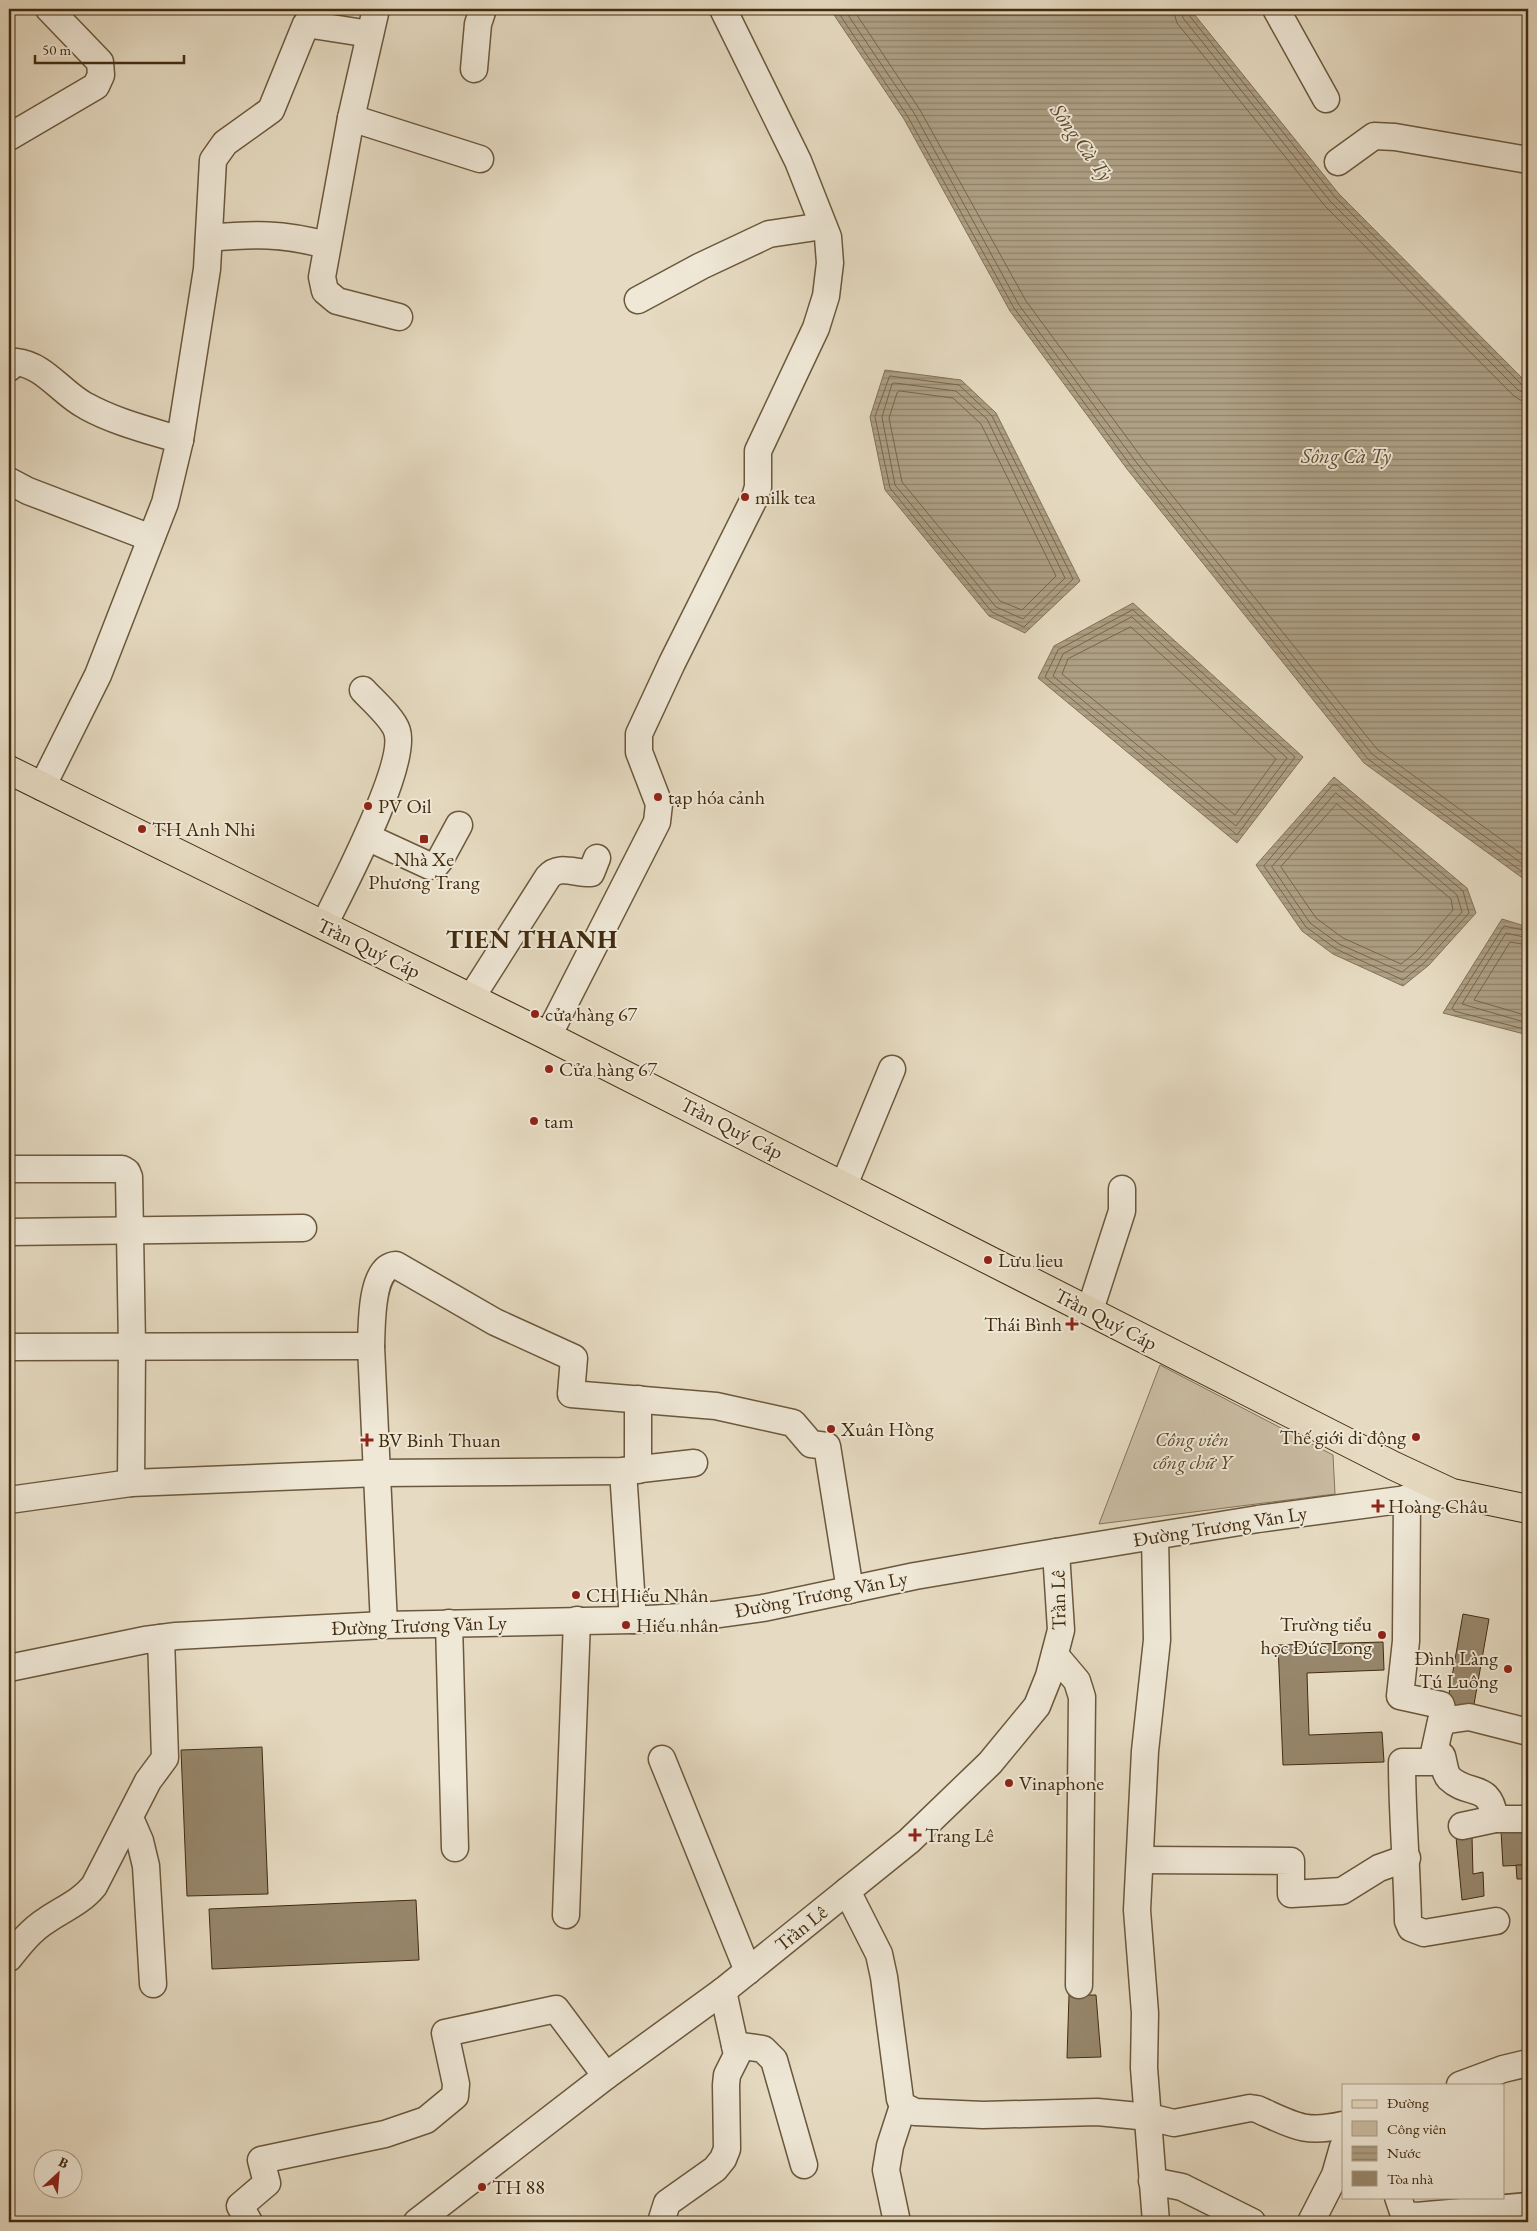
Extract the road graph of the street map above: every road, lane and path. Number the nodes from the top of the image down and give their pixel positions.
1 (49, 9) edge
2 (376, 9) edge
3 (483, 9) edge
4 (723, 9) edge
5 (1276, 9) edge
6 (370, 34) junction
7 (474, 69) dead end
8 (1326, 99) dead end
9 (351, 118) junction
10 (9, 137) edge
11 (480, 159) dead end
12 (1528, 160) edge
13 (1338, 162) dead end
14 (823, 226) junction
15 (208, 238) junction
16 (326, 245) junction
17 (638, 300) dead end
18 (399, 317) dead end
19 (9, 368) edge
20 (180, 440) junction
21 (9, 481) edge
22 (151, 538) junction
23 (363, 690) dead end
24 (9, 770) edge
25 (42, 786) junction
26 (459, 825) dead end
27 (367, 837) junction
28 (597, 858) dead end
29 (324, 925) junction
30 (471, 998) junction
31 (548, 1036) junction
32 (892, 1069) dead end
33 (9, 1168) edge
34 (844, 1185) junction
35 (1122, 1189) dead end
36 (303, 1228) dead end
37 (129, 1231) junction
38 (9, 1232) edge
39 (1090, 1310) junction
40 (132, 1346) junction
41 (371, 1346) junction
42 (9, 1347) edge
43 (638, 1399) junction
44 (694, 1463) dead end
45 (631, 1470) junction
46 (378, 1473) junction
47 (130, 1483) junction
48 (1452, 1493) junction
49 (1407, 1498) junction
50 (9, 1500) edge
51 (1528, 1508) edge
52 (1155, 1536) junction
53 (1056, 1552) junction
54 (850, 1590) junction
55 (577, 1620) junction
56 (633, 1620) junction
57 (449, 1623) junction
58 (384, 1625) junction
59 (161, 1638) junction
60 (1055, 1655) junction
61 (9, 1668) edge
62 (1440, 1728) junction
63 (1528, 1732) edge
64 (1433, 1757) junction
65 (662, 1759) dead end
66 (130, 1818) junction
67 (1495, 1819) junction
68 (1528, 1820) edge
69 (1462, 1826) dead end
70 (455, 1848) dead end
71 (1407, 1858) junction
72 (1140, 1860) junction
73 (847, 1891) junction
74 (566, 1915) dead end
75 (1496, 1922) dead end
76 (9, 1958) edge
77 (748, 1971) junction
78 (153, 1984) dead end
79 (1079, 1985) dead end
80 (723, 1991) junction
81 (735, 2045) junction
82 (1528, 2064) edge
83 (606, 2076) junction
84 (1463, 2084) edge
85 (903, 2106) junction
86 (1149, 2117) junction
87 (1342, 2125) edge
88 (1342, 2150) edge
89 (804, 2165) dead end
90 (1152, 2181) junction
91 (1397, 2212) edge
92 (1512, 2212) edge
93 (249, 2222) edge
94 (417, 2222) edge
95 (659, 2222) edge
96 (898, 2222) edge
97 (1156, 2222) edge
98 (1252, 2222) edge
99 (1311, 2222) edge

1 - 10 street
2 - 6 street
3 - 7 street
4 - 14 street
5 - 8 street
6 - 9 street
6 - 15 street
9 - 11 street
9 - 16 street
12 - 13 street
14 - 17 street
14 - 31 street
15 - 16 street
15 - 20 street
16 - 18 street
19 - 20 street
20 - 22 street
21 - 22 street
22 - 25 street
23 - 27 street
24 - 25 main road, Trần Quý Cáp
25 - 29 main road, Trần Quý Cáp
26 - 27 street
27 - 29 street
28 - 30 street
29 - 30 main road, Trần Quý Cáp
30 - 31 main road, Trần Quý Cáp
31 - 34 main road, Trần Quý Cáp
32 - 34 street
33 - 37 street
34 - 39 main road, Trần Quý Cáp
35 - 39 street
36 - 37 street
37 - 38 street
37 - 40 street
39 - 48 main road, Trần Quý Cáp
40 - 41 street
40 - 42 street
40 - 47 street
41 - 43 street
41 - 46 street
43 - 45 street
43 - 54 street
44 - 45 street
45 - 46 street
45 - 56 street
46 - 47 street
46 - 58 street
47 - 50 street
48 - 49 street, Đường Trương Văn Ly
48 - 51 main road, Trần Quý Cáp
49 - 52 street, Đường Trương Văn Ly
49 - 62 street
52 - 53 street, Đường Trương Văn Ly
52 - 72 street
53 - 54 street, Đường Trương Văn Ly
53 - 60 street, Trần Lê
54 - 56 street, Đường Trương Văn Ly
55 - 56 street, Đường Trương Văn Ly
55 - 57 street, Đường Trương Văn Ly
55 - 74 street
57 - 58 street, Đường Trương Văn Ly
57 - 70 street
58 - 59 street, Đường Trương Văn Ly
59 - 61 street, Đường Trương Văn Ly
59 - 66 street
60 - 73 street, Trần Lê
60 - 79 street
62 - 63 street
62 - 64 street
64 - 67 street
64 - 71 street
65 - 77 street
66 - 76 street
66 - 78 street
67 - 68 street
67 - 69 street
71 - 72 street
71 - 75 street
72 - 86 street
73 - 77 street, Trần Lê
73 - 85 street
77 - 80 street, Trần Lê
80 - 81 street
80 - 83 street, Trần Lê
81 - 89 street
81 - 95 street
82 - 84 street
83 - 93 street
83 - 94 street, Trần Lê
85 - 86 street
85 - 96 street
86 - 87 street
86 - 90 street
88 - 99 street
90 - 97 street
90 - 98 street
91 - 92 street

